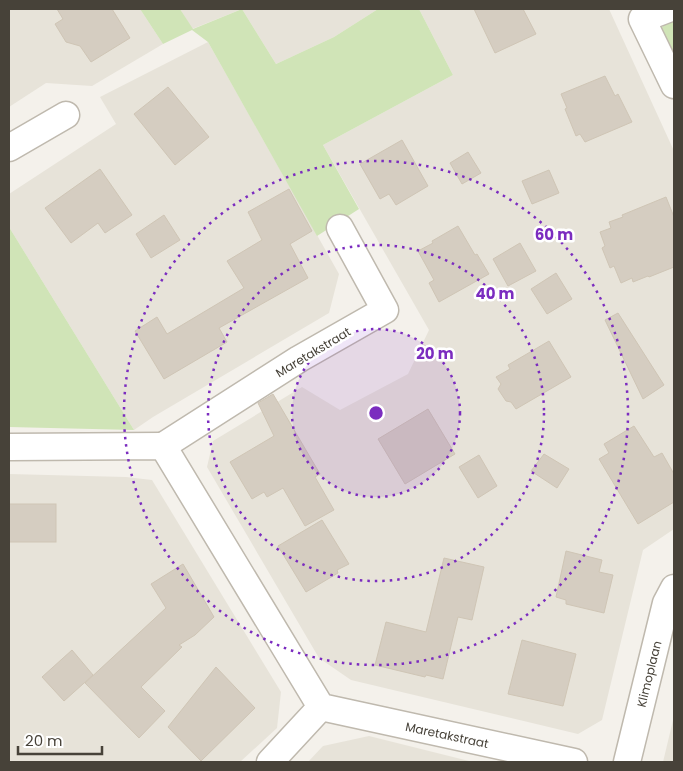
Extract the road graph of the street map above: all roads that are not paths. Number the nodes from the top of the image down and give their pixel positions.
1 (668, 9) edge
2 (674, 85) edge
3 (66, 115) dead end
4 (9, 148) edge
5 (340, 228) dead end
6 (163, 446) junction
7 (9, 447) edge
8 (674, 588) edge
9 (321, 707) junction
10 (270, 762) edge
11 (574, 762) edge
12 (627, 762) edge

1 - 2 street
3 - 4 street
5 - 6 street, Maretakstraat
6 - 7 street
6 - 9 street
8 - 12 street, Klimoplaan
9 - 10 street
9 - 11 street, Maretakstraat

